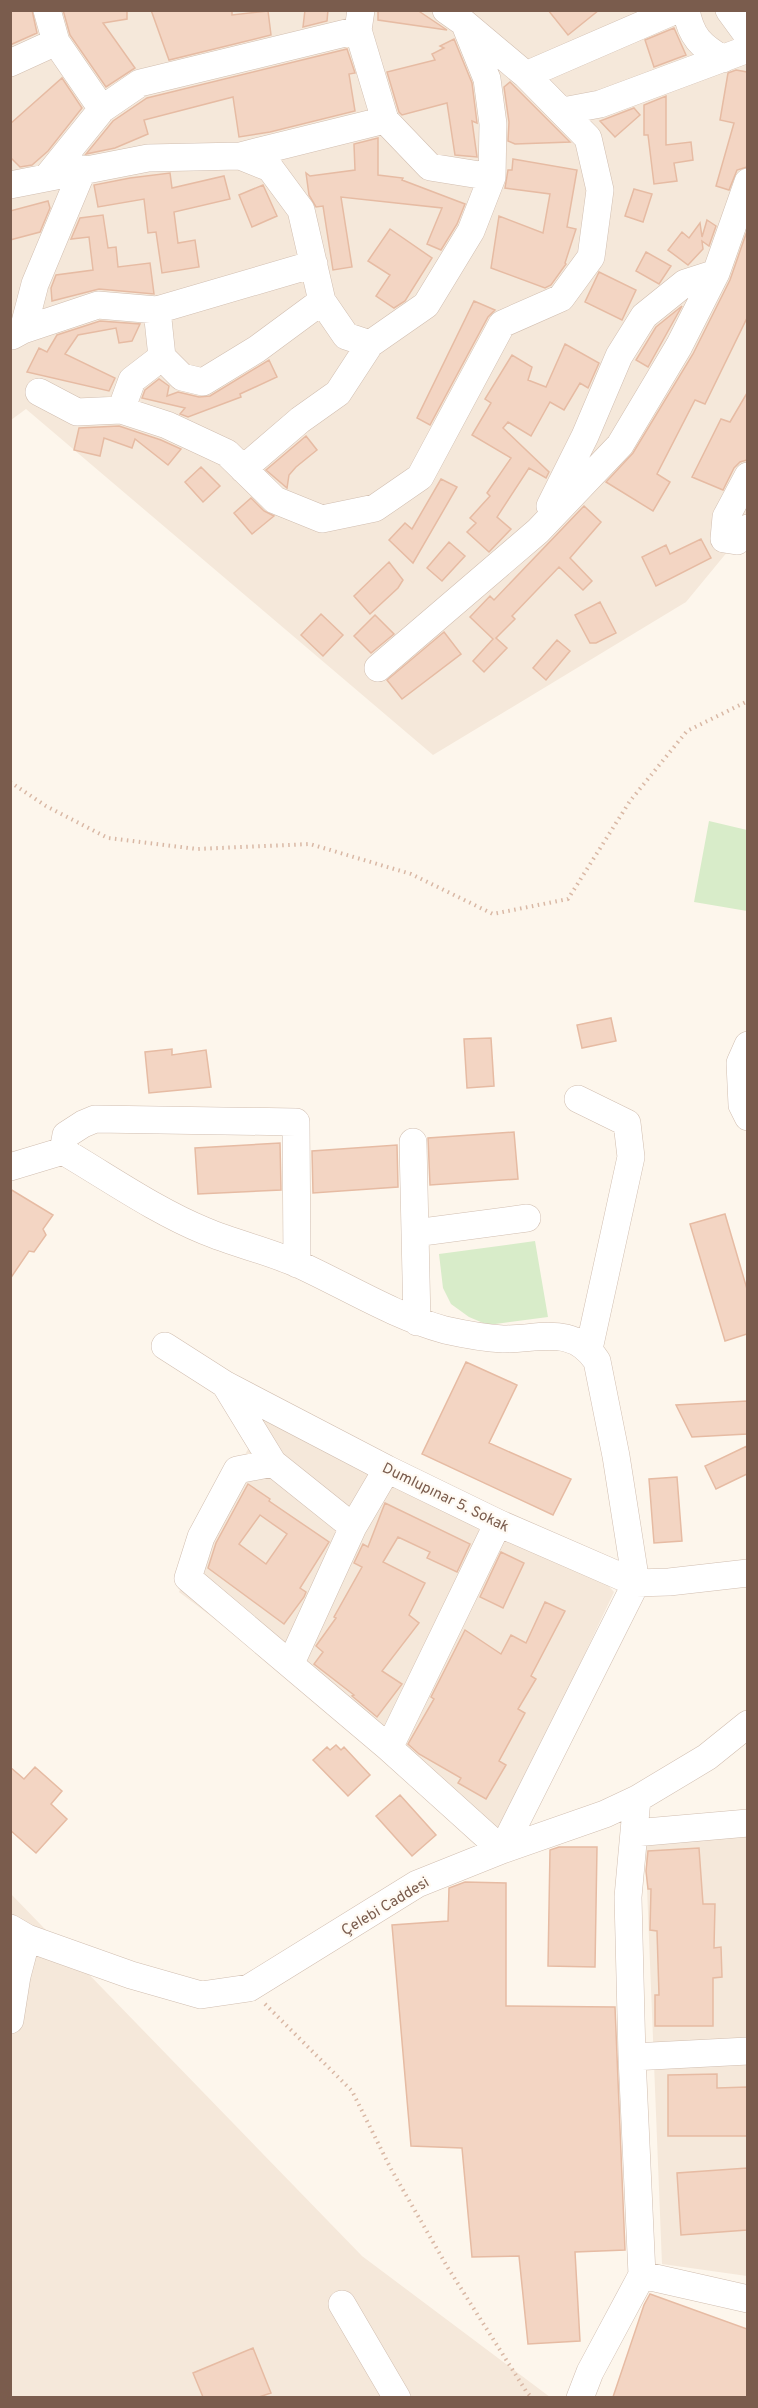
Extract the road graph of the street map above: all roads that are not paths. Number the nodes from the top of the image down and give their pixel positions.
1 (47, 10) edge
2 (676, 10) edge
3 (686, 10) edge
4 (729, 10) edge
5 (455, 16) edge
6 (360, 20) edge
7 (747, 36) edge
8 (56, 42) junction
9 (735, 54) edge
10 (10, 63) edge
11 (526, 75) junction
12 (102, 109) junction
13 (563, 111) junction
14 (385, 120) junction
15 (240, 156) junction
16 (83, 169) junction
17 (47, 177) junction
18 (492, 177) junction
19 (747, 182) edge
20 (10, 185) edge
21 (314, 264) junction
22 (716, 273) junction
23 (322, 301) junction
24 (158, 309) junction
25 (16, 333) edge
26 (370, 344) junction
27 (162, 357) junction
28 (39, 392) dead end
29 (121, 410) junction
30 (243, 469) junction
31 (747, 476) edge
32 (747, 528) edge
33 (538, 531) junction
34 (378, 668) dead end
35 (747, 1045) edge
36 (578, 1099) dead end
37 (747, 1117) edge
38 (413, 1142) dead end
39 (63, 1151) junction
40 (10, 1167) edge
41 (527, 1218) dead end
42 (415, 1233) junction
43 (297, 1264) junction
44 (417, 1322) junction
45 (165, 1346) dead end
46 (590, 1349) junction
47 (226, 1385) junction
48 (273, 1463) junction
49 (387, 1469) junction
50 (498, 1523) junction
51 (353, 1527) junction
52 (747, 1573) edge
53 (636, 1582) junction
54 (291, 1664) junction
55 (747, 1724) edge
56 (389, 1748) junction
57 (637, 1800) junction
58 (743, 1818) edge
59 (634, 1833) junction
60 (502, 1850) junction
61 (19, 1933) edge
62 (10, 2020) edge
63 (747, 2051) edge
64 (632, 2057) junction
65 (642, 2275) junction
66 (747, 2299) edge
67 (342, 2304) dead end
68 (397, 2397) edge
69 (580, 2397) edge

1 - 8 street
2 - 11 street
3 - 9 street
4 - 7 street
5 - 11 street
5 - 18 street
6 - 12 street
6 - 14 street
8 - 10 street
8 - 12 street
9 - 13 street
11 - 13 street
12 - 17 street
13 - 30 street
14 - 15 street
14 - 18 street
15 - 16 street
15 - 21 street
16 - 17 street
16 - 25 street
17 - 20 street
18 - 26 street
19 - 22 street
21 - 23 street
21 - 24 street
22 - 33 street
22 - 33 street
23 - 26 street
23 - 27 street
24 - 25 street
24 - 27 street
26 - 30 street
27 - 29 street
28 - 29 street
29 - 30 street
31 - 32 street
33 - 34 street
35 - 37 street
36 - 46 street
38 - 42 street
39 - 40 street
39 - 43 street
39 - 43 street
41 - 42 street
42 - 44 street
43 - 44 street
44 - 46 street
45 - 47 street, Dumlupınar 5. Sokak
46 - 53 street
47 - 48 street
47 - 49 street, Dumlupınar 5. Sokak
48 - 51 street
48 - 54 street
49 - 50 street, Dumlupınar 5. Sokak
49 - 51 street
50 - 53 street, Dumlupınar 5. Sokak
50 - 56 street
51 - 54 street
52 - 53 street, Dumlupınar 5. Sokak
53 - 60 street
54 - 56 street
55 - 57 street, Çelebi Caddesi
56 - 60 street
57 - 59 street
57 - 60 street, Çelebi Caddesi
58 - 59 street
59 - 64 street
60 - 61 street, Çelebi Caddesi
61 - 62 street
63 - 64 street
64 - 65 street
65 - 66 street
65 - 69 street
67 - 68 street

